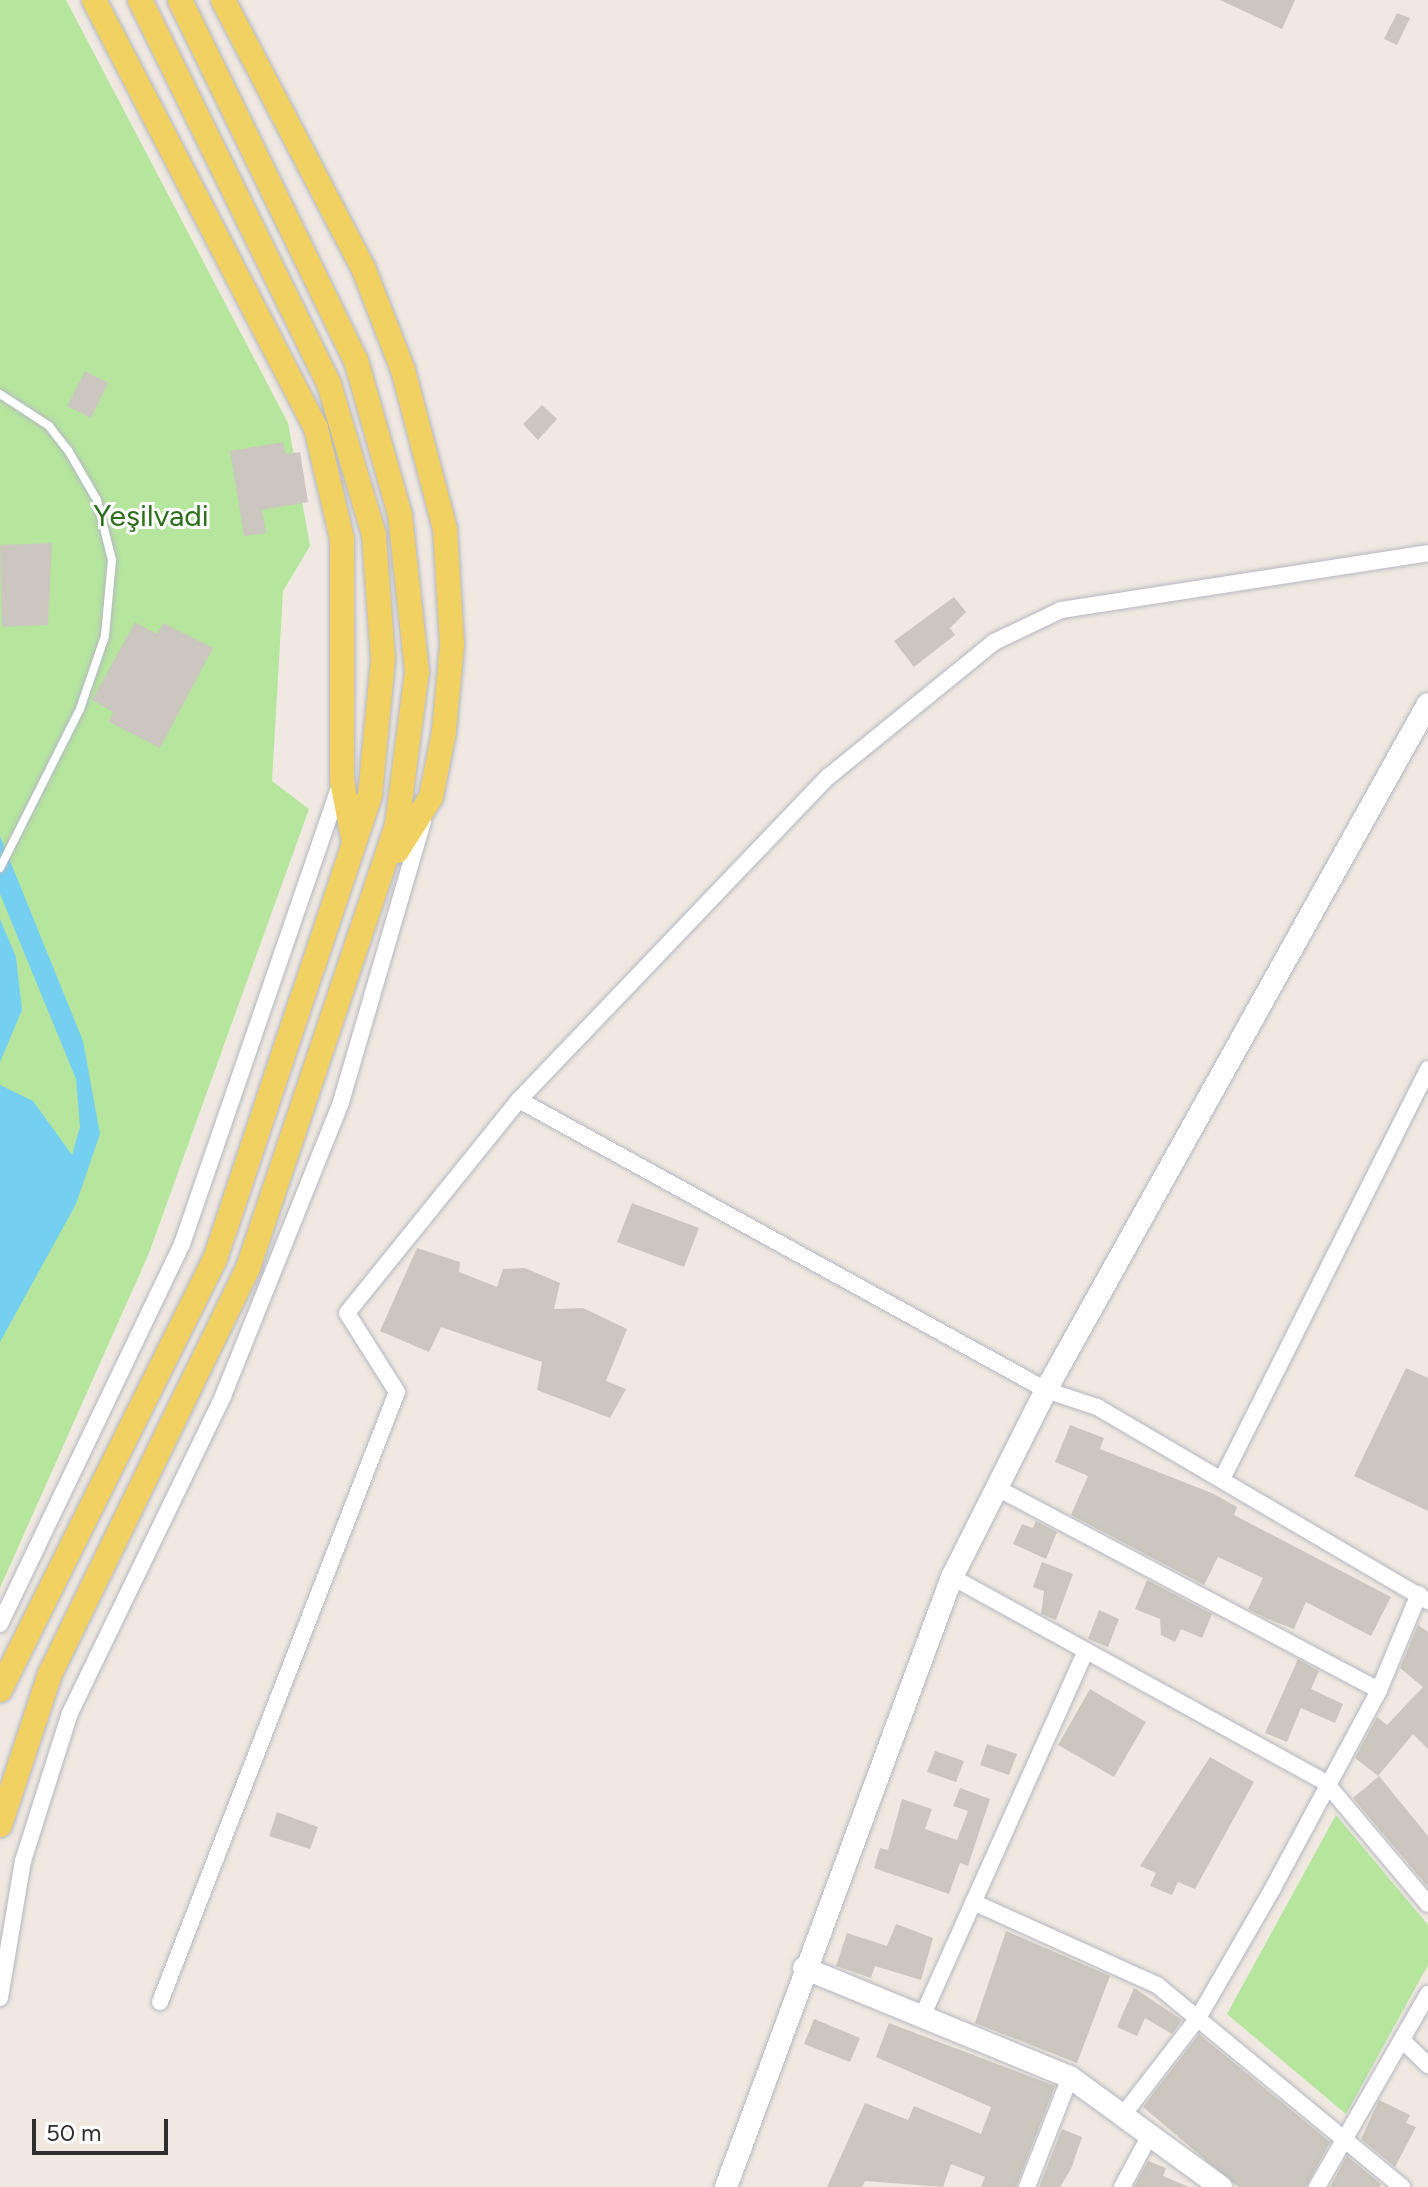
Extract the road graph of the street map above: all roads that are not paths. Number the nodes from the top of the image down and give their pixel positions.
1 (94, 0) edge
2 (140, 0) edge
3 (180, 0) edge
4 (223, 0) edge
5 (0, 394) edge
6 (1428, 553) edge
7 (1428, 704) edge
8 (342, 781) junction
9 (431, 797) junction
10 (355, 847) junction
11 (0, 868) edge
12 (383, 874) junction
13 (1428, 1069) edge
14 (519, 1100) junction
15 (1046, 1390) junction
16 (1222, 1479) junction
17 (997, 1488) junction
18 (952, 1577) junction
19 (1423, 1598) edge
20 (0, 1624) edge
21 (1084, 1654) junction
22 (0, 1690) edge
23 (1379, 1690) junction
24 (1326, 1783) junction
25 (0, 1825) edge
26 (973, 1902) junction
27 (1428, 1904) edge
28 (804, 1968) junction
29 (1428, 1994) edge
30 (0, 1998) edge
31 (160, 2002) dead end
32 (922, 2017) junction
33 (1198, 2018) junction
34 (1403, 2041) junction
35 (1428, 2065) edge
36 (1070, 2077) junction
37 (1123, 2115) junction
38 (1150, 2135) junction
39 (1349, 2140) junction
40 (1198, 2179) edge
41 (726, 2187) edge
42 (1027, 2187) edge
43 (1122, 2187) edge
44 (1221, 2187) edge
45 (1317, 2187) edge
46 (1402, 2187) edge

1 - 8 main road
2 - 10 main road
3 - 12 main road
4 - 9 main road
5 - 11 lane
6 - 14 street
7 - 15 street
8 - 10 main road
8 - 20 street
9 - 12 main road
9 - 30 street
10 - 22 main road
12 - 25 main road
13 - 16 street
14 - 15 street
14 - 31 street
15 - 16 street
15 - 17 street
16 - 19 street
17 - 18 street
17 - 23 street
18 - 21 street
18 - 28 street
19 - 23 street
21 - 24 street
21 - 26 street
23 - 24 street
24 - 27 street
24 - 33 street
26 - 32 street
26 - 33 street
28 - 32 street
28 - 41 street
29 - 34 street
32 - 36 street
33 - 37 street
33 - 39 street
34 - 35 street
34 - 39 street
36 - 37 street
36 - 42 street
37 - 38 street
38 - 40 street
38 - 43 street
39 - 45 street
39 - 46 street
40 - 44 street

